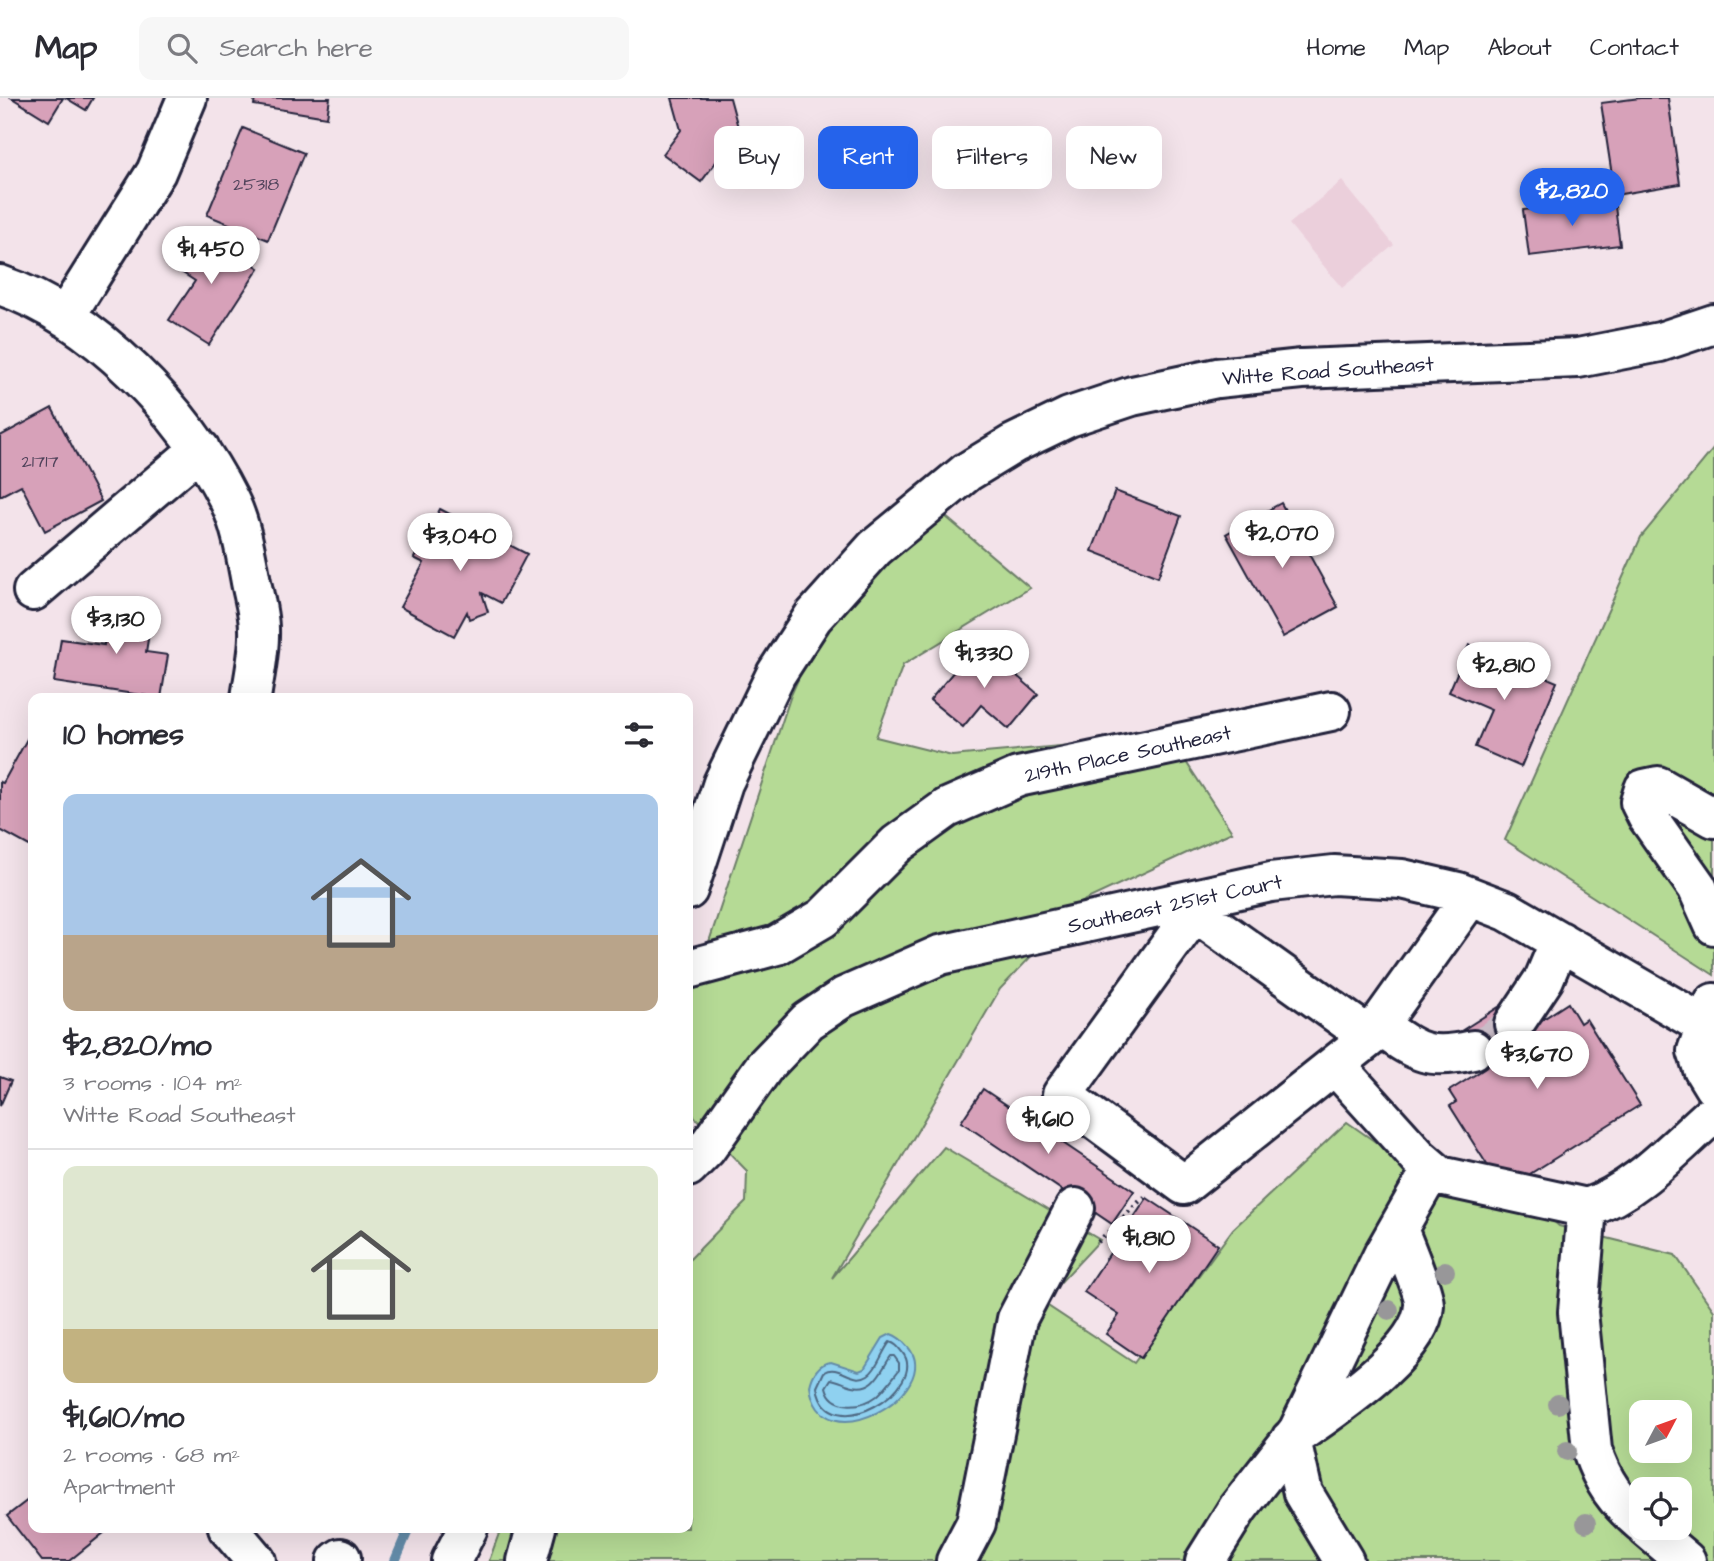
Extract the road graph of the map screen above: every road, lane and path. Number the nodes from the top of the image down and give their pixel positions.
1 (187, 98) edge
2 (0, 285) edge
3 (65, 317) junction
4 (1714, 324) edge
5 (200, 449) junction
6 (33, 591) dead end
7 (252, 693) edge
8 (1331, 712) dead end
9 (1714, 818) edge
10 (693, 875) edge
11 (1470, 897) junction
12 (1188, 906) junction
13 (1714, 925) edge
14 (1560, 941) junction
15 (693, 968) edge
16 (1711, 1018) edge
17 (1514, 1024) tunnel mouth
18 (1374, 1031) junction
19 (1473, 1050) tunnel mouth
20 (1335, 1065) junction
21 (1714, 1087) edge
22 (1714, 1113) edge
23 (693, 1162) edge
24 (1432, 1169) junction
25 (1075, 1208) dead end
26 (1587, 1208) junction
27 (1398, 1229) junction
28 (1291, 1439) junction
29 (1629, 1512) edge
30 (232, 1533) edge
31 (465, 1533) edge
32 (535, 1533) edge
33 (1661, 1540) edge
34 (256, 1561) edge
35 (451, 1561) edge
36 (527, 1561) edge
37 (956, 1561) edge
38 (1205, 1561) edge
39 (1344, 1561) edge
40 (1686, 1561) edge

1 - 3 street
2 - 3 street
3 - 5 street
4 - 10 street, Witte Road Southeast
5 - 6 street
5 - 7 street
8 - 15 street, 219th Place Southeast
9 - 13 street
11 - 12 street, Southeast 251st Court
11 - 14 street, Southeast 251st Court
11 - 18 street
12 - 18 street
12 - 20 street
12 - 23 street, Southeast 251st Court
14 - 16 street, Southeast 251st Court
14 - 17 street
16 - 21 street
18 - 19 street
18 - 20 street
20 - 24 street
22 - 26 street
24 - 26 street
24 - 27 street
25 - 37 street
26 - 29 street
27 - 28 street
27 - 28 street
28 - 38 street
28 - 39 street
30 - 34 street
31 - 35 street
32 - 36 street
33 - 40 street

